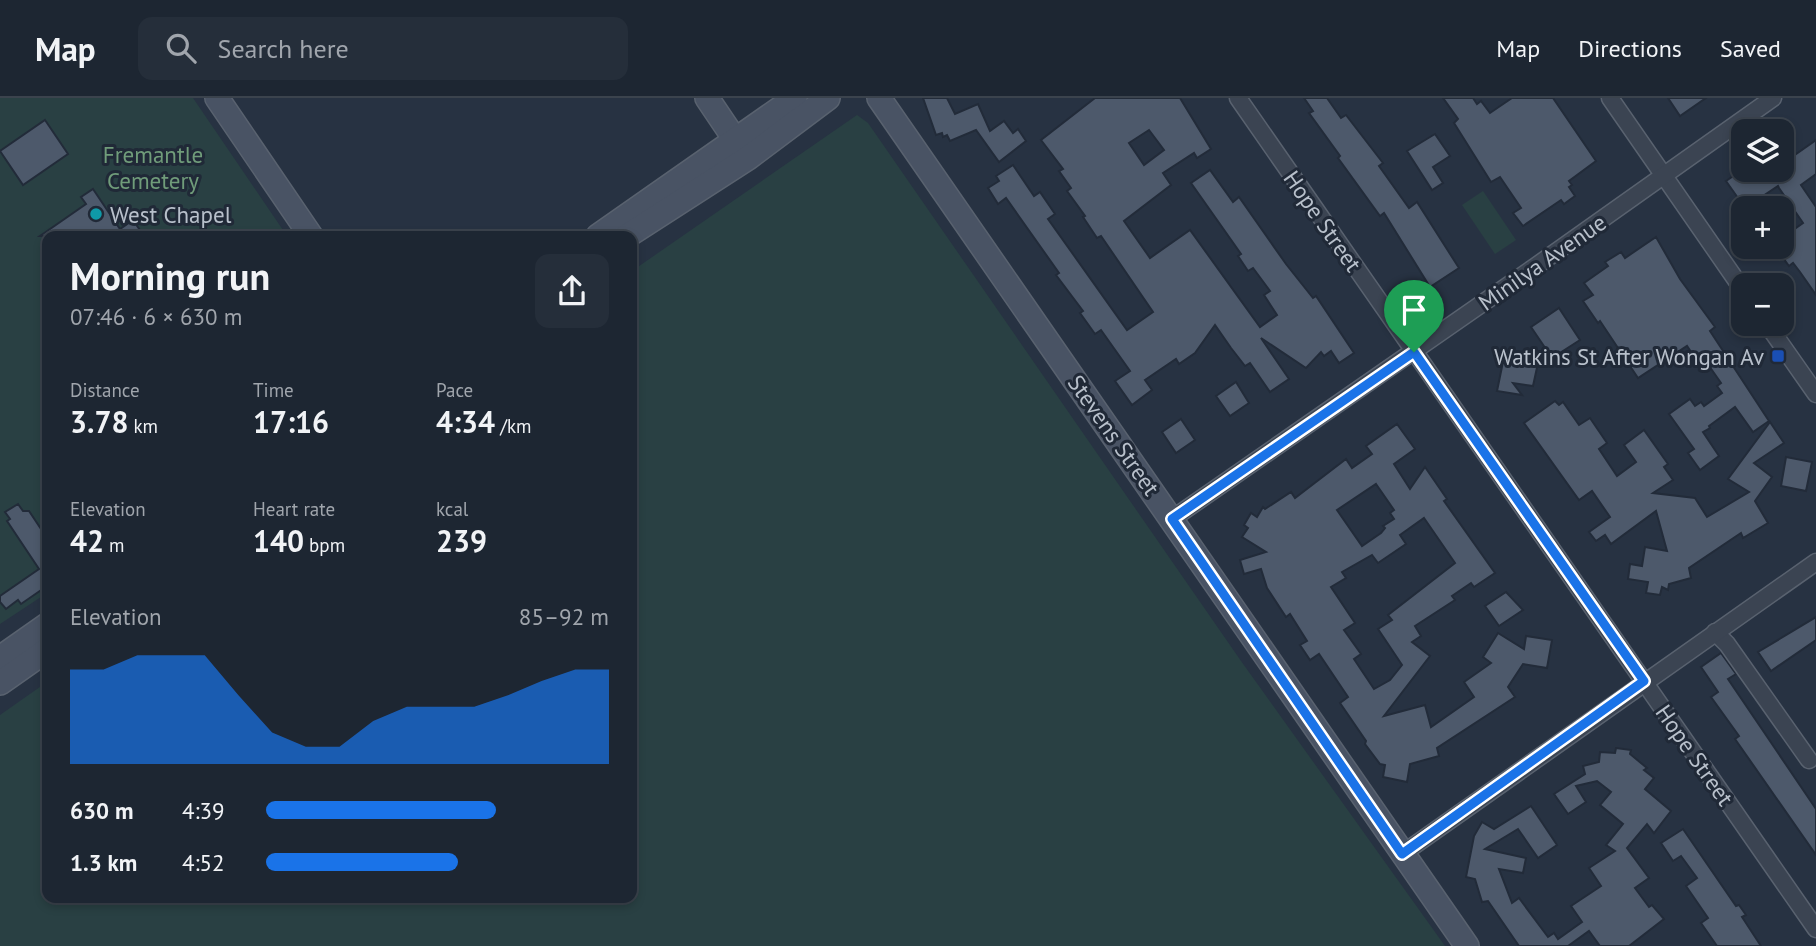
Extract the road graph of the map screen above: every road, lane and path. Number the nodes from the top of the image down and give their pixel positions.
1 (217, 98) edge
2 (707, 98) edge
3 (795, 98) edge
4 (828, 98) edge
5 (879, 98) edge
6 (1238, 98) edge
7 (1609, 98) edge
8 (1773, 98) edge
9 (741, 149) junction
10 (1663, 175) junction
11 (308, 231) edge
12 (606, 231) edge
13 (634, 231) edge
14 (1731, 273) edge
15 (1775, 336) edge
16 (1414, 352) junction
17 (1816, 394) edge
18 (1172, 519) junction
19 (1816, 562) edge
20 (42, 629) edge
21 (1715, 632) junction
22 (42, 653) edge
23 (0, 658) edge
24 (1644, 681) junction
25 (0, 682) edge
26 (1809, 760) dead end
27 (1402, 854) junction
28 (1816, 929) edge
29 (1467, 946) edge

1 - 11 street
2 - 9 street
3 - 9 street
4 - 9 street
5 - 18 street, Stevens Street
6 - 16 street, Hope Street
7 - 10 street
8 - 10 street, Minilya Avenue
9 - 12 street
9 - 13 street
10 - 14 street
10 - 16 street, Minilya Avenue
15 - 17 street
16 - 18 street, Minilya Avenue
16 - 24 street, Hope Street
18 - 27 street, Stevens Street
19 - 21 street
20 - 23 street
21 - 24 street
21 - 26 street
22 - 25 street
24 - 27 street
24 - 28 street, Hope Street
27 - 29 street, Stevens Street

